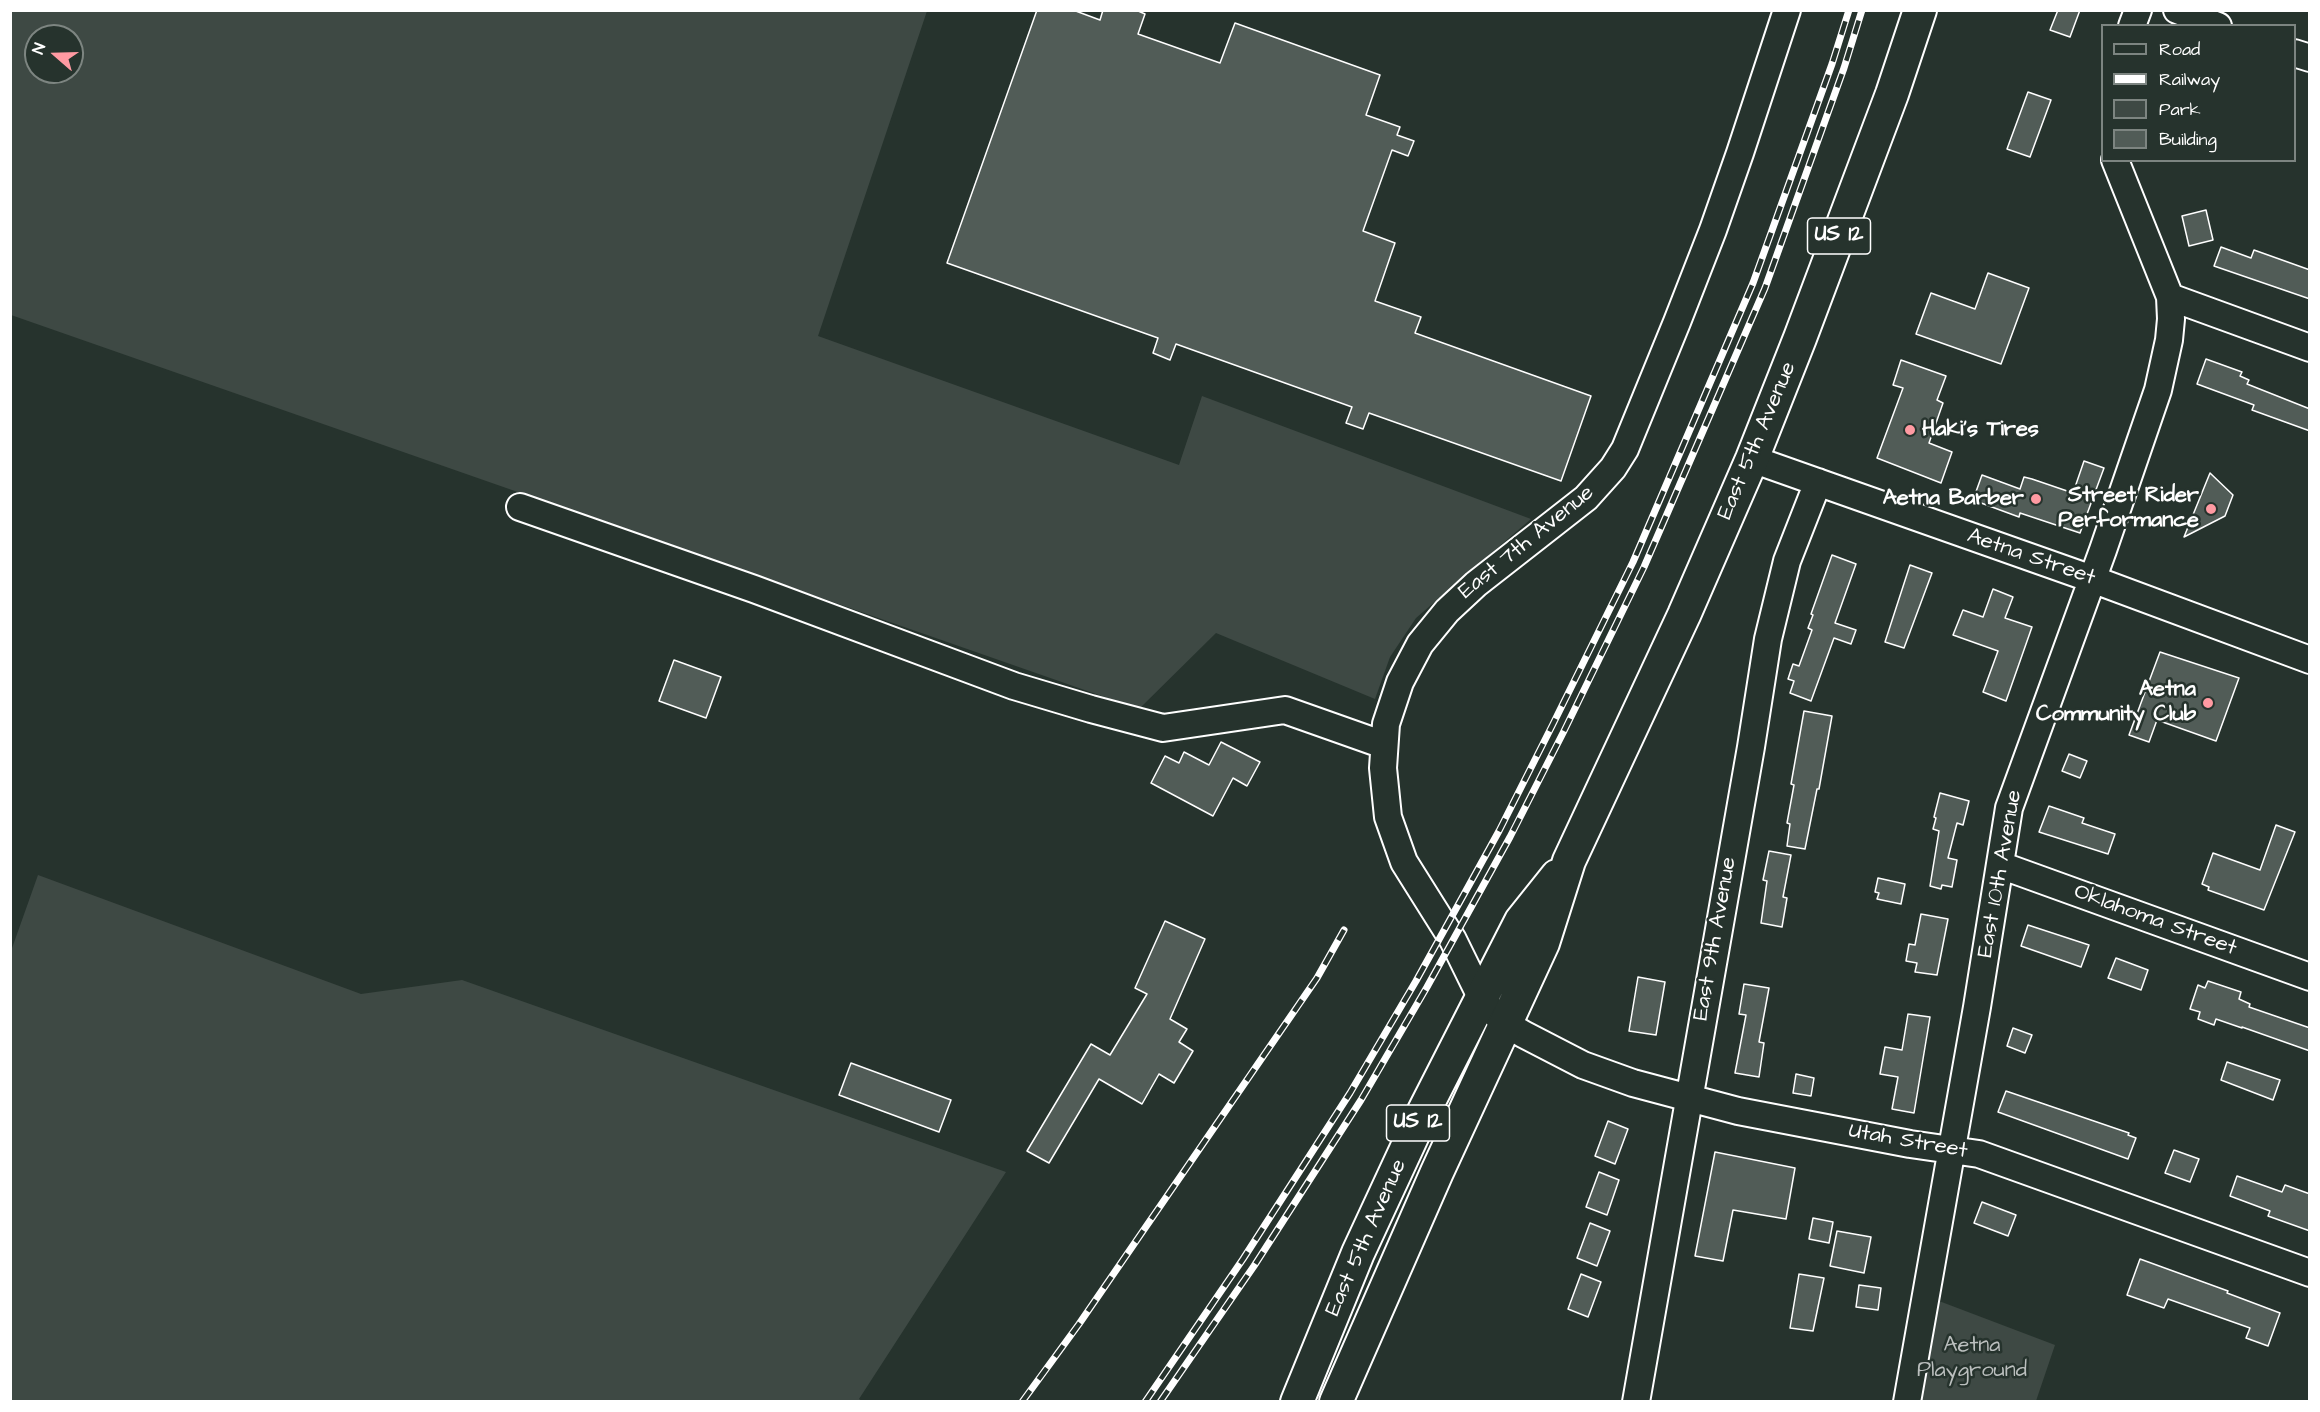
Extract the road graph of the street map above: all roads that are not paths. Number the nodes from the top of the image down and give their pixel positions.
1 (1787, 10) edge
2 (1920, 10) edge
3 (2176, 10) edge
4 (2213, 24) edge
5 (2116, 162) edge
6 (2170, 297) junction
7 (2310, 348) edge
8 (1752, 459) junction
9 (1818, 482) junction
10 (520, 507) dead end
11 (2092, 579) junction
12 (2310, 660) edge
13 (1384, 745) junction
14 (1569, 861) junction
15 (2000, 865) junction
16 (2310, 977) edge
17 (1480, 997) junction
18 (1505, 1023) junction
19 (1688, 1097) junction
20 (1952, 1149) junction
21 (2310, 1273) edge
22 (1297, 1401) edge
23 (1336, 1401) edge
24 (1636, 1401) edge
25 (1907, 1401) edge

1 - 13 street, East 7th Avenue
2 - 8 main road, East 5th Avenue / US 12
3 - 4 street
5 - 6 street, East 10th Avenue
6 - 7 street
6 - 11 street, East 10th Avenue
8 - 9 street, Aetna Street
8 - 14 main road, East 5th Avenue / US 12
9 - 11 street, Aetna Street
9 - 19 street, East 9th Avenue
10 - 13 street
11 - 12 street, Aetna Street
11 - 15 street, East 10th Avenue
13 - 17 street, East 7th Avenue
14 - 17 main road, East 5th Avenue / US 12
14 - 18 main road, East 5th Avenue / US 12
15 - 16 street, Oklahoma Street
15 - 20 street, East 10th Avenue
17 - 18 street, East 7th Avenue
17 - 22 main road, East 5th Avenue / US 12
18 - 19 street, Utah Street
18 - 23 main road, East 5th Avenue / US 12
19 - 20 street, Utah Street
19 - 24 street, East 9th Avenue
20 - 21 street, Utah Street
20 - 25 street, East 10th Avenue

